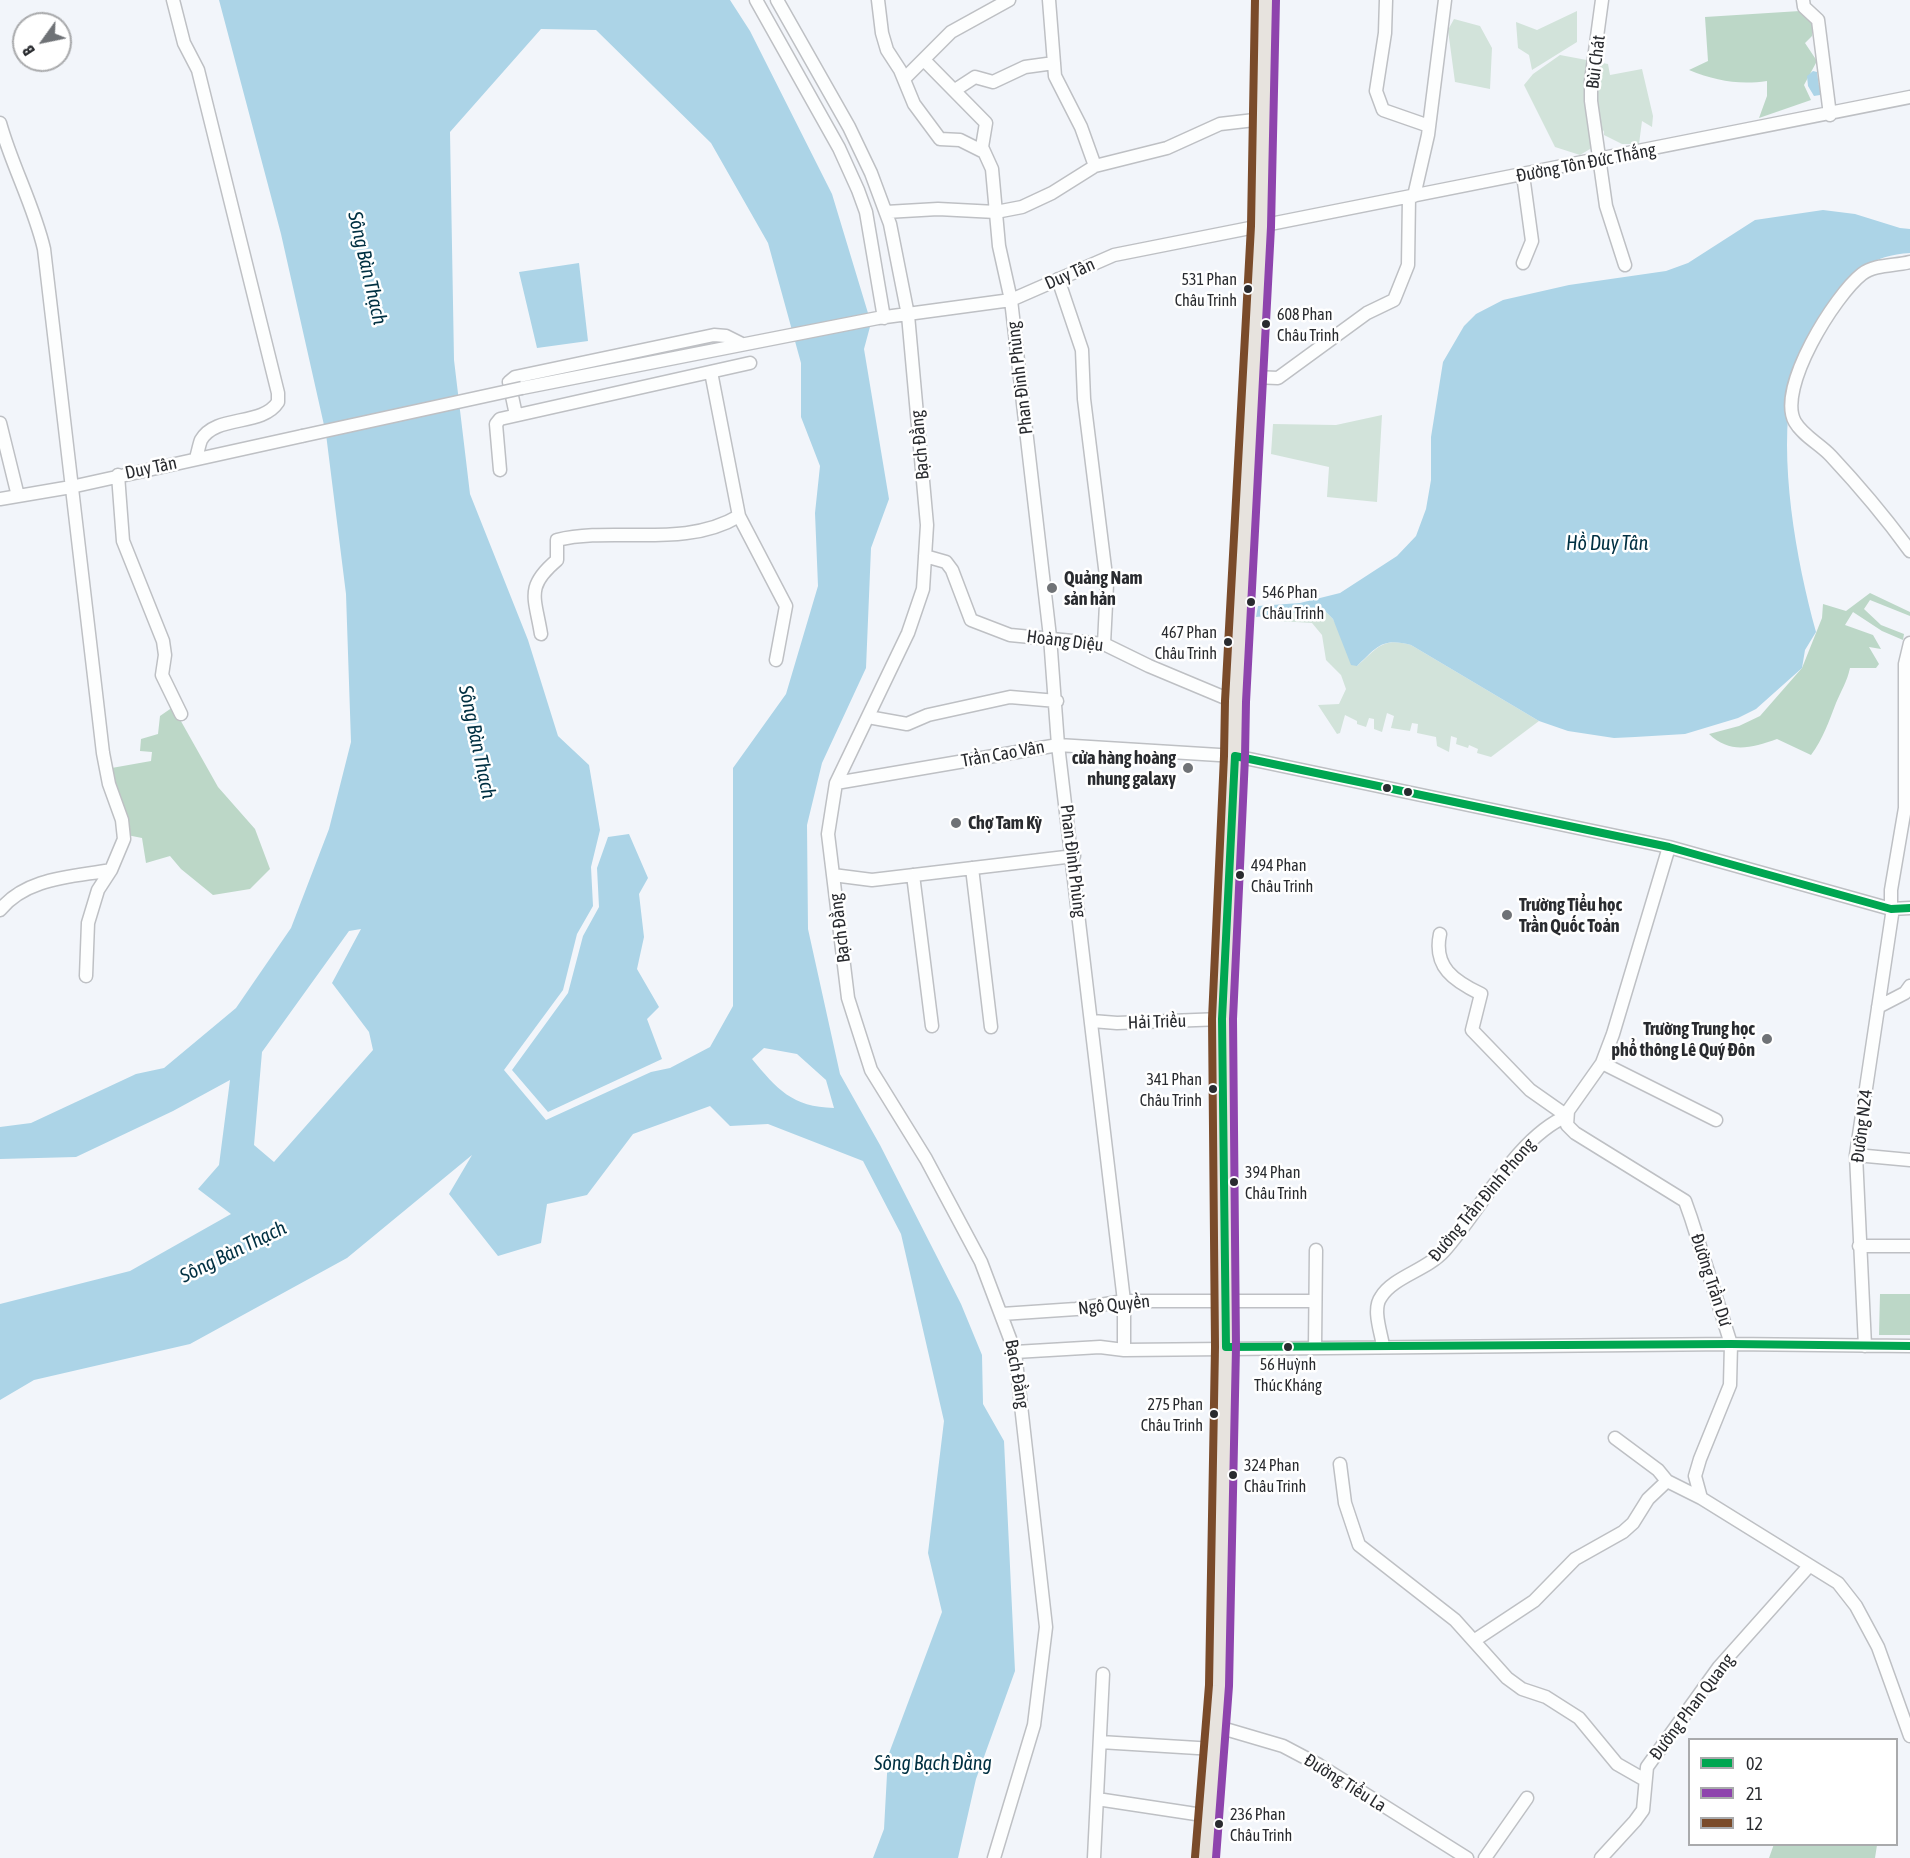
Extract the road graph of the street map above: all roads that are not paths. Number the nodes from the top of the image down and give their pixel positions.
1 (173, 0) edge
2 (756, 0) edge
3 (777, 0) edge
4 (878, 0) edge
5 (1009, 0) edge
6 (1049, 0) edge
7 (1266, 0) edge
8 (1386, 0) edge
9 (1444, 0) edge
10 (1602, 0) edge
11 (1803, 0) edge
12 (924, 60) junction
13 (1054, 63) junction
14 (904, 78) junction
15 (955, 90) junction
16 (1910, 97) edge
17 (1830, 115) junction
18 (1263, 119) junction
19 (0, 123) edge
20 (1429, 130) junction
21 (982, 151) junction
22 (1599, 160) junction
23 (1095, 166) junction
24 (1523, 175) junction
25 (1411, 197) junction
26 (886, 212) junction
27 (996, 212) junction
28 (1262, 226) junction
29 (1910, 262) edge
30 (1523, 263) dead end
31 (1625, 265) dead end
32 (1058, 279) junction
33 (1011, 300) junction
34 (908, 315) junction
35 (881, 318) junction
36 (742, 344) junction
37 (750, 363) dead end
38 (639, 365) junction
39 (711, 372) junction
40 (1253, 376) junction
41 (644, 387) junction
42 (516, 415) junction
43 (0, 423) edge
44 (196, 458) junction
45 (500, 470) dead end
46 (118, 475) junction
47 (71, 487) junction
48 (18, 496) junction
49 (0, 499) edge
50 (739, 516) junction
51 (1910, 551) edge
52 (925, 556) junction
53 (541, 634) dead end
54 (1050, 637) junction
55 (1104, 644) junction
56 (1910, 644) edge
57 (776, 660) dead end
58 (1057, 701) junction
59 (1235, 702) junction
60 (182, 714) dead end
61 (868, 717) junction
62 (1058, 745) junction
63 (1235, 756) junction
64 (836, 783) junction
65 (1669, 847) junction
66 (1074, 856) junction
67 (972, 868) junction
68 (111, 870) junction
69 (833, 875) junction
70 (914, 875) junction
71 (1892, 908) junction
72 (1910, 908) edge
73 (0, 910) edge
74 (1440, 934) dead end
75 (86, 976) dead end
76 (1910, 986) edge
77 (1878, 1007) junction
78 (1222, 1019) junction
79 (1092, 1021) junction
80 (932, 1026) dead end
81 (991, 1027) dead end
82 (1602, 1063) junction
83 (1567, 1116) junction
84 (1716, 1120) dead end
85 (1856, 1155) junction
86 (1910, 1160) edge
87 (1858, 1246) junction
88 (1910, 1246) edge
89 (1316, 1250) dead end
90 (1226, 1300) junction
91 (1124, 1301) junction
92 (1315, 1302) junction
93 (1002, 1314) junction
94 (1731, 1344) junction
95 (1383, 1346) junction
96 (1865, 1346) junction
97 (1910, 1346) edge
98 (1226, 1347) junction
99 (1315, 1347) junction
100 (1124, 1350) junction
101 (1016, 1352) junction
102 (1615, 1438) dead end
103 (1340, 1464) dead end
104 (1667, 1481) junction
105 (1701, 1498) junction
106 (1809, 1566) junction
107 (1475, 1640) junction
108 (1102, 1674) dead end
109 (1215, 1726) junction
110 (1910, 1736) edge
111 (1100, 1743) junction
112 (1214, 1749) junction
113 (1645, 1780) junction
114 (1527, 1798) dead end
115 (1097, 1799) junction
116 (1209, 1816) junction
117 (994, 1858) edge
118 (1094, 1858) edge
119 (1204, 1858) edge
120 (1467, 1858) edge
121 (1485, 1858) edge
122 (1600, 1858) edge

1 - 44 street
2 - 35 street
3 - 26 street, Bạch Đằng
4 - 14 street
5 - 12 street
6 - 13 street
7 - 18 main road
8 - 20 street
9 - 20 street
10 - 22 street, Bùi Chát
11 - 17 street
12 - 14 street
12 - 15 street
13 - 15 street
13 - 23 street
14 - 21 street
15 - 21 street
16 - 17 street, Đường Tôn Đức Thắng
17 - 22 street, Đường Tôn Đức Thắng
18 - 23 street
18 - 28 main road
19 - 47 street
20 - 25 street
21 - 27 street, Phan Đình Phùng
22 - 24 street, Đường Tôn Đức Thắng
22 - 31 street, Bùi Chát
23 - 27 street
24 - 25 street, Đường Tôn Đức Thắng
24 - 30 street
25 - 28 street, Đường Tôn Đức Thắng
25 - 40 street
26 - 27 street
26 - 34 street, Bạch Đằng
27 - 33 street, Phan Đình Phùng
28 - 32 street, Duy Tân
28 - 40 main road
29 - 51 street
32 - 33 street, Duy Tân
32 - 55 street
33 - 34 street, Duy Tân
33 - 54 street, Phan Đình Phùng
34 - 35 street, Duy Tân
34 - 52 street, Bạch Đằng
35 - 36 street, Duy Tân
36 - 38 street, Duy Tân
36 - 42 street
37 - 39 street
38 - 41 street
38 - 44 street, Duy Tân, bridge
39 - 41 street
39 - 50 street
40 - 59 main road
41 - 42 street
42 - 45 street
43 - 48 street
44 - 46 street, Duy Tân
46 - 47 street, Duy Tân
46 - 60 street
47 - 48 street, Duy Tân
47 - 68 street
48 - 49 street, Duy Tân
50 - 53 street
50 - 57 street
52 - 54 street, Hoàng Diệu
52 - 61 street, Bạch Đằng
54 - 55 street, Hoàng Diệu
54 - 58 street, Phan Đình Phùng
55 - 59 street, Hoàng Diệu
56 - 71 street, Đường N24
58 - 61 street
58 - 62 street, Phan Đình Phùng
59 - 63 main road
61 - 64 street, Bạch Đằng
62 - 63 street, Trần Cao Vân
62 - 64 street, Trần Cao Vân
62 - 66 street, Phan Đình Phùng
63 - 65 street, Trần Cao Vân
63 - 78 main road
64 - 69 street, Bạch Đằng
65 - 71 street, Trần Cao Vân
65 - 82 street
66 - 67 street
66 - 79 street, Phan Đình Phùng
67 - 70 street
67 - 81 street
68 - 73 street
68 - 75 street
69 - 70 street
69 - 93 street, Bạch Đằng
70 - 80 street
71 - 72 street, Trần Cao Vân
71 - 77 street, Đường N24
74 - 83 street, Đường Trần Dư
76 - 77 street
77 - 85 street, Đường N24
78 - 79 street, Hải Triều
78 - 90 main road
79 - 91 street, Phan Đình Phùng
82 - 83 street
82 - 84 street
83 - 94 street, Đường Trần Dư
83 - 95 street, Đường Trần Đình Phong
85 - 86 street
85 - 87 street, Đường N24
87 - 88 street
87 - 96 street, Đường N24
89 - 92 street
90 - 91 street, Ngô Quyền
90 - 92 street, Ngô Quyền
90 - 98 main road
91 - 93 street, Ngô Quyền
91 - 100 street, Phan Đình Phùng
92 - 99 street
93 - 101 street, Bạch Đằng
94 - 95 street
94 - 96 street
94 - 105 street, Đường Trần Dư
95 - 99 street
96 - 97 street
98 - 99 street
98 - 100 street
98 - 109 main road
100 - 101 street
101 - 117 street, Bạch Đằng
102 - 104 street
103 - 107 street
104 - 105 street
104 - 107 street
105 - 106 street
106 - 110 street
106 - 113 street, Đường Phan Quang
107 - 113 street
108 - 111 street
109 - 112 main road
109 - 120 street, Đường Tiểu La
111 - 112 street
111 - 115 street
112 - 116 main road
113 - 122 street, Đường Phan Quang
114 - 121 street
115 - 116 street
115 - 118 street
116 - 119 main road

